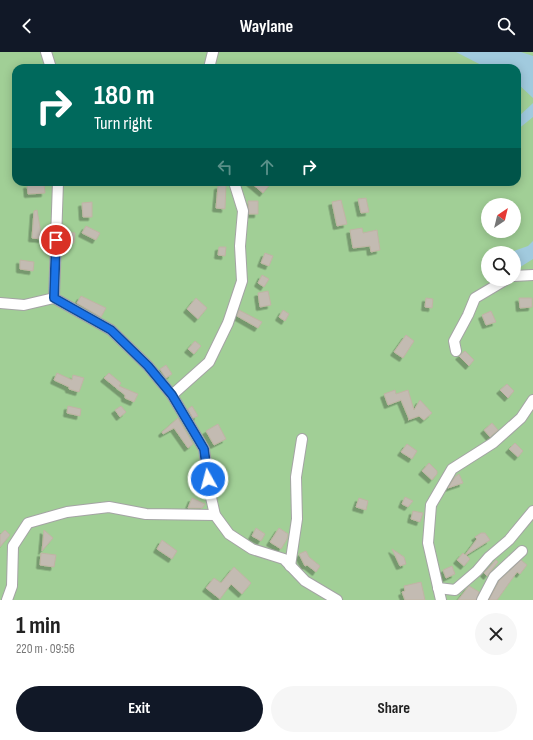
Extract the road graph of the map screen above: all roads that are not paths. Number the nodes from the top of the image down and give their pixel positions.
1 (46, 52) edge
2 (213, 52) edge
3 (50, 64) edge
4 (210, 64) edge
5 (58, 186) edge
6 (235, 186) edge
7 (533, 275) edge
8 (521, 276) edge
9 (495, 286) edge
10 (54, 298) junction
11 (0, 303) edge
12 (456, 351) dead end
13 (172, 395) junction
14 (533, 400) edge
15 (302, 439) dead end
16 (533, 510) edge
17 (215, 515) junction
18 (522, 551) dead end
19 (290, 566) junction
20 (438, 588) junction
21 (7, 600) edge
22 (337, 600) edge
23 (441, 600) edge
24 (482, 600) edge

1 - 3 street
2 - 4 street
5 - 10 street
6 - 13 street
7 - 8 street
9 - 12 street
10 - 11 street
10 - 13 street
13 - 17 street
14 - 20 street
15 - 19 street
16 - 20 street
17 - 19 street
17 - 21 street
18 - 24 street
19 - 22 street
20 - 23 street

